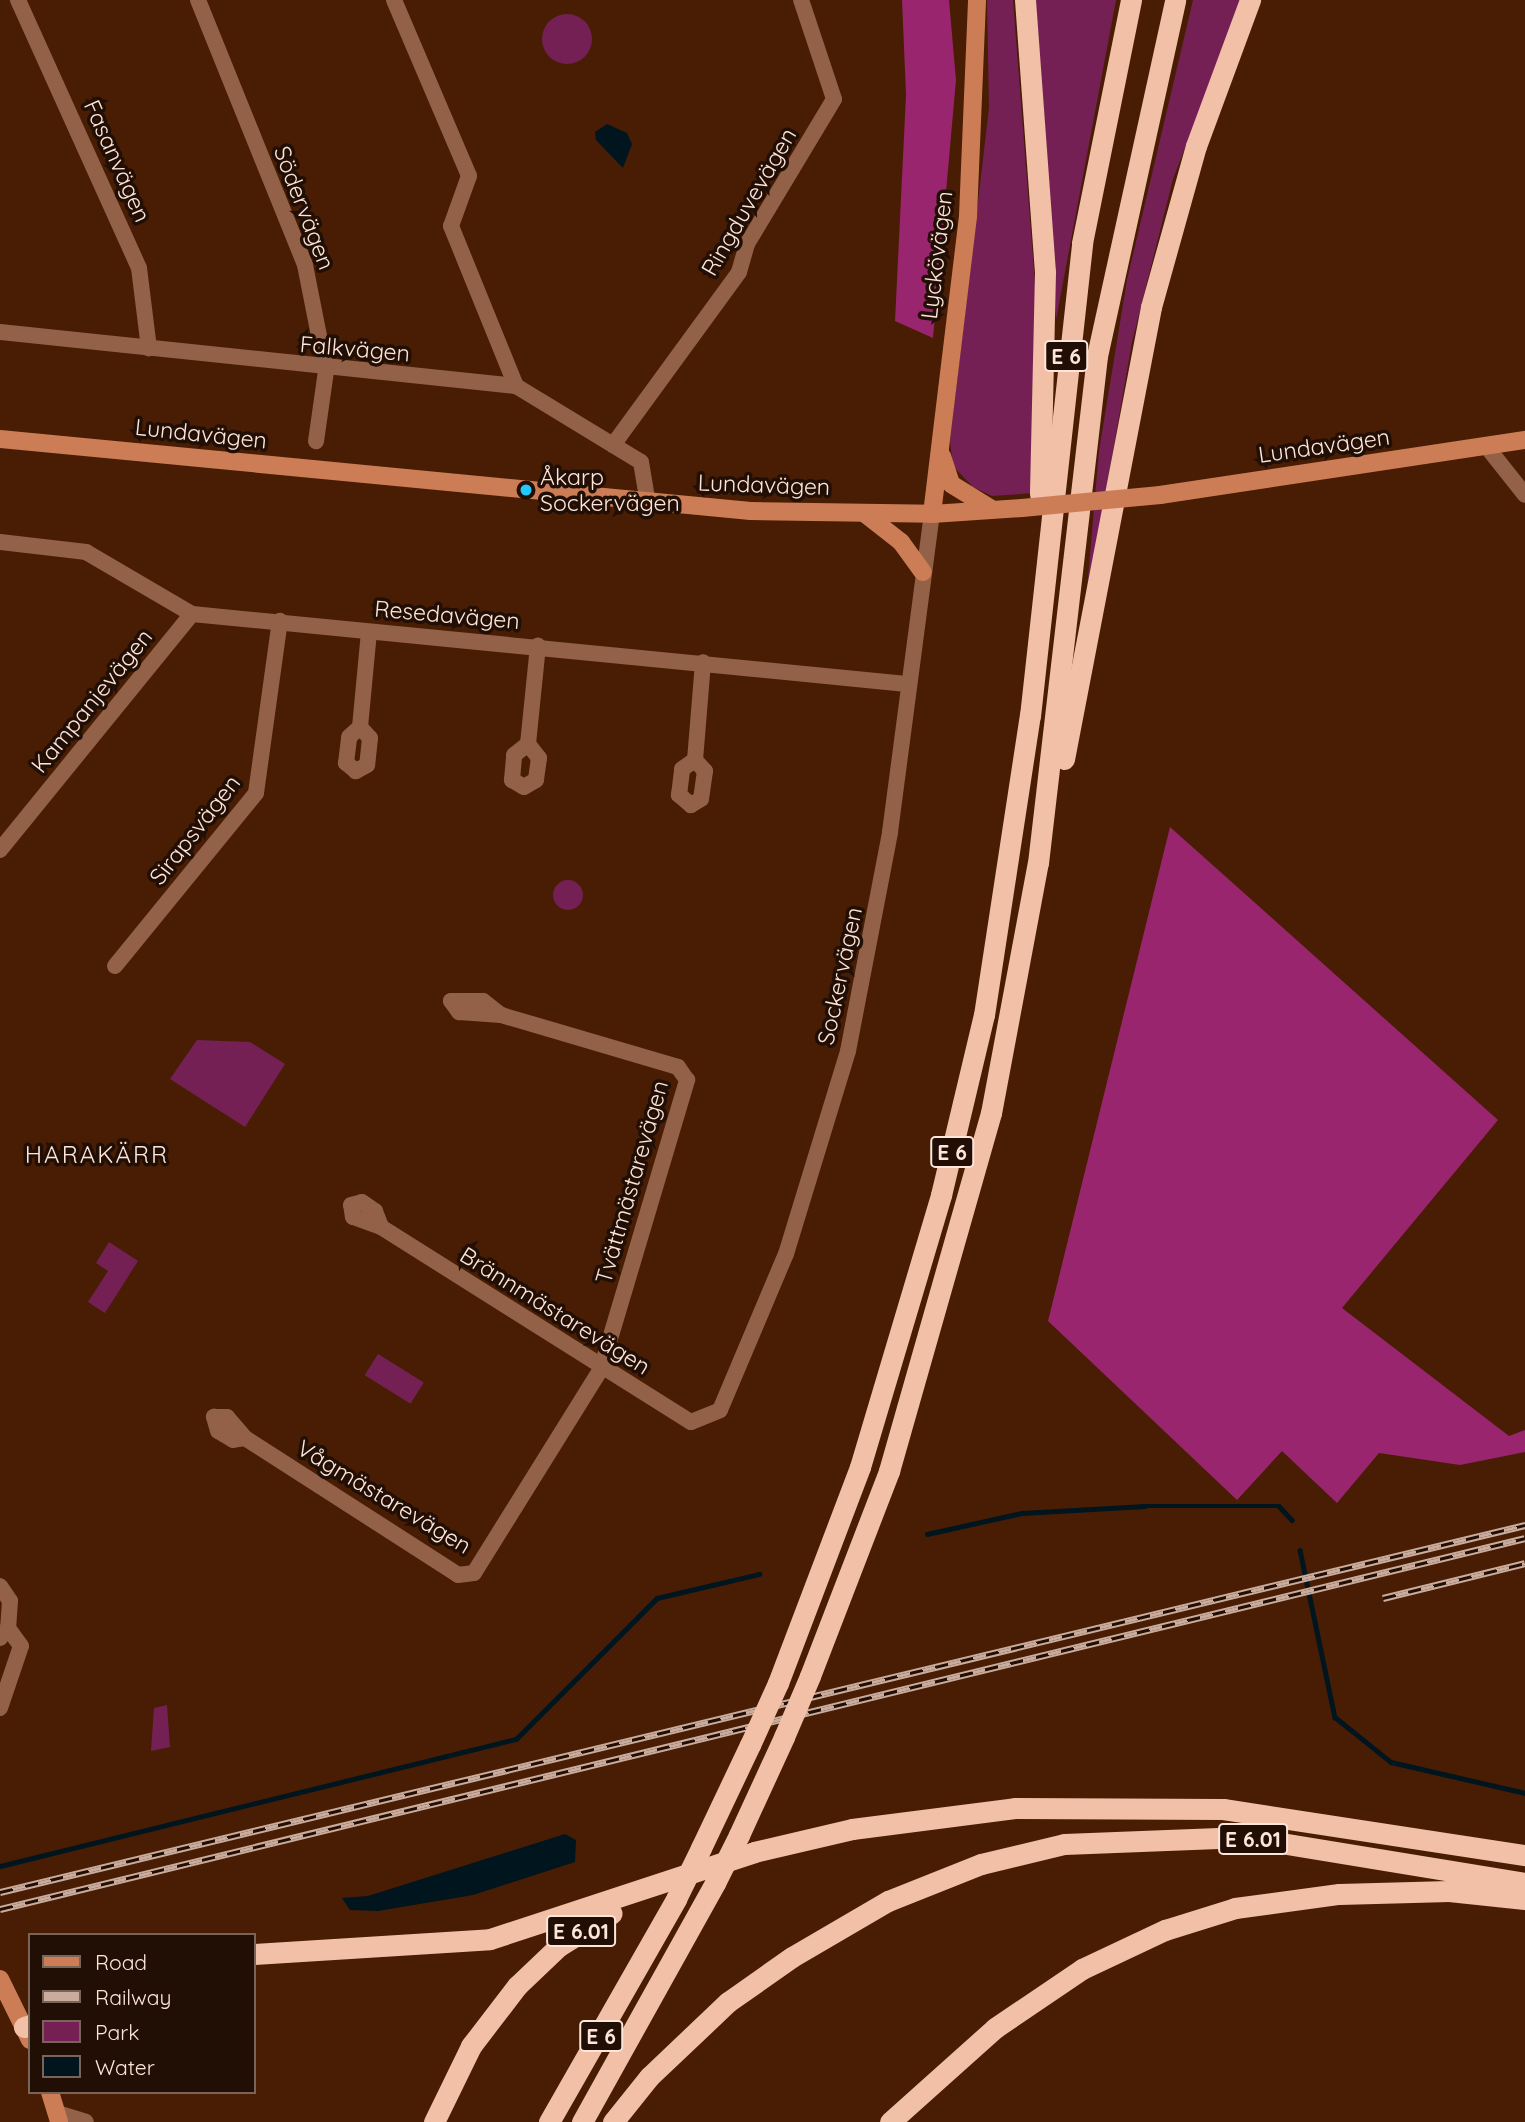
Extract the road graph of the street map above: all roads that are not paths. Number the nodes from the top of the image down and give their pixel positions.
1 (18, 0) edge
2 (198, 0) edge
3 (394, 0) edge
4 (801, 0) edge
5 (977, 0) edge
6 (1025, 0) edge
7 (1131, 0) edge
8 (1175, 0) edge
9 (1250, 0) edge
10 (0, 332) edge
11 (149, 348) junction
12 (327, 371) junction
13 (516, 386) junction
14 (940, 428) junction
15 (0, 439) edge
16 (316, 440) dead end
17 (1525, 440) edge
18 (613, 444) junction
19 (1487, 447) junction
20 (1525, 495) edge
21 (648, 504) junction
22 (1001, 510) junction
23 (864, 513) junction
24 (932, 514) junction
25 (0, 542) edge
26 (923, 572) junction
27 (192, 614) junction
28 (280, 621) junction
29 (369, 632) junction
30 (538, 646) junction
31 (703, 662) junction
32 (906, 684) junction
33 (1030, 716) junction
34 (360, 727) dead end
35 (528, 744) dead end
36 (695, 760) dead end
37 (0, 850) edge
38 (1038, 863) junction
39 (115, 966) dead end
40 (501, 1014) dead end
41 (381, 1227) dead end
42 (601, 1369) junction
43 (707, 1420) joint
44 (245, 1438) dead end
45 (0, 1586) edge
46 (4, 1633) edge
47 (0, 1708) edge
48 (1525, 1854) edge
49 (725, 1861) junction
50 (1525, 1883) edge
51 (1525, 1899) edge
52 (256, 1954) edge
53 (0, 1979) edge
54 (28, 2031) edge
55 (51, 2094) edge
56 (58, 2118) edge
57 (86, 2122) edge
58 (434, 2122) edge
59 (549, 2122) edge
60 (582, 2122) edge
61 (613, 2122) edge
62 (890, 2122) edge

1 - 11 street, Fasanvägen
2 - 12 street, Södervägen
3 - 13 street
4 - 18 street, Ringduvevägen
5 - 14 main road, Lyckövägen
6 - 33 highway
7 - 33 highway, E 6
8 - 38 highway, E 6
9 - 38 highway
10 - 11 street, Falkvägen
11 - 12 street, Falkvägen
12 - 13 street, Falkvägen
12 - 16 street, Södervägen
13 - 18 street, Falkvägen
14 - 22 main road
14 - 24 main road, Lyckövägen
15 - 21 main road, Lundavägen
17 - 19 main road, Lundavägen
18 - 21 street, Falkvägen
19 - 20 street
19 - 22 main road, Lundavägen, bridge
21 - 23 main road, Lundavägen
22 - 24 main road, Lundavägen
23 - 24 main road, Lundavägen
23 - 26 main road
24 - 26 street, Sockervägen
25 - 27 street, Resedavägen
26 - 32 street, Sockervägen
27 - 28 street, Resedavägen
27 - 37 street, Kampanjevägen
28 - 29 street, Resedavägen
28 - 39 street, Sirapsvägen
29 - 30 street, Resedavägen
29 - 34 street
30 - 31 street, Resedavägen
30 - 35 street
31 - 32 street, Resedavägen
31 - 36 street
32 - 43 street, Sockervägen
33 - 59 highway, E 6, bridge
38 - 60 highway, E 6, bridge
40 - 42 street, Tvättmästarevägen
41 - 42 street, Brännmästarevägen
42 - 43 street, Brännmästarevägen
42 - 44 street, Vågmästarevägen
45 - 46 street
46 - 47 street
48 - 49 highway, E 6.01
49 - 52 highway
49 - 58 highway, E 6.01
50 - 61 highway, E 6.01
51 - 62 highway
53 - 54 main road
55 - 56 main road
56 - 57 street

